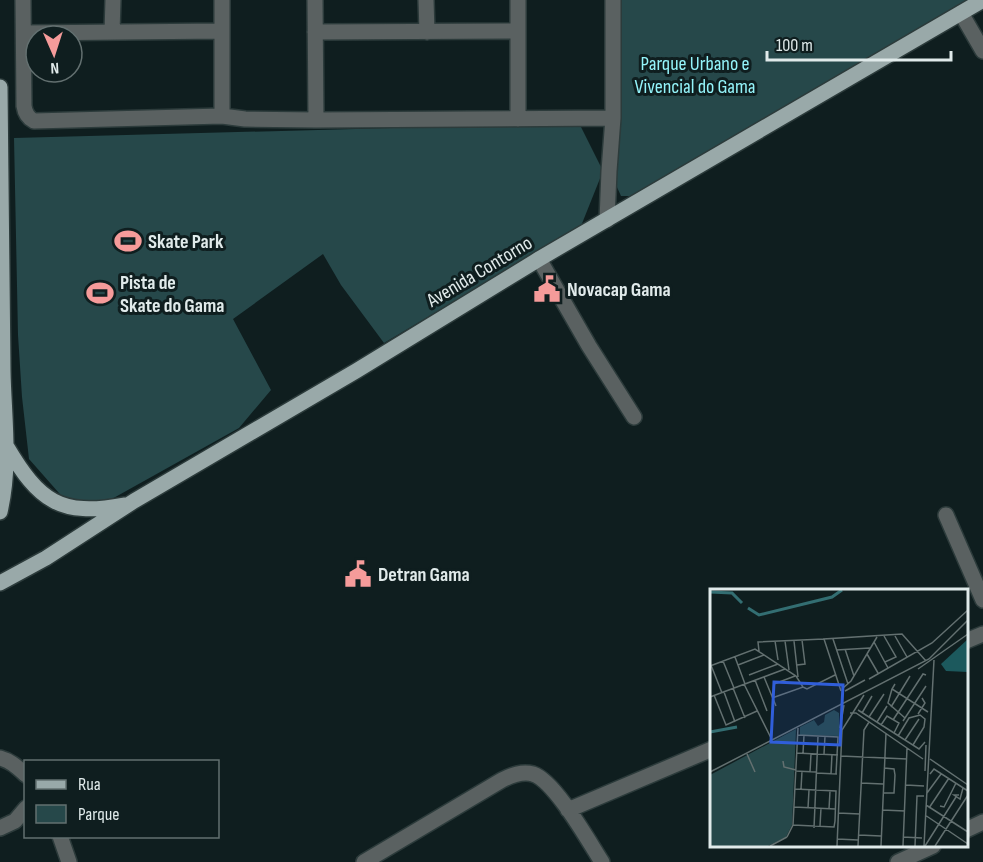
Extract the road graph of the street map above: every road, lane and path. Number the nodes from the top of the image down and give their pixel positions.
1 (23, 0) edge
2 (113, 0) edge
3 (222, 0) edge
4 (315, 0) edge
5 (426, 0) edge
6 (518, 0) edge
7 (613, 0) edge
8 (983, 0) edge
9 (961, 13) junction
10 (221, 31) junction
11 (518, 31) junction
12 (84, 32) edge
13 (112, 32) junction
14 (315, 32) junction
15 (427, 32) junction
16 (24, 33) edge
17 (983, 51) edge
18 (24, 84) edge
19 (0, 87) edge
20 (222, 116) junction
21 (613, 118) junction
22 (518, 119) junction
23 (316, 120) junction
24 (0, 138) edge
25 (1, 174) edge
26 (607, 220) junction
27 (539, 259) junction
28 (2, 374) edge
29 (634, 417) dead end
30 (7, 447) junction
31 (130, 504) junction
32 (0, 512) edge
33 (946, 515) dead end
34 (0, 583) edge
35 (983, 600) edge
36 (983, 634) edge
37 (968, 640) edge
38 (710, 749) edge
39 (0, 758) edge
40 (24, 775) edge
41 (24, 810) edge
42 (568, 810) junction
43 (983, 822) edge
44 (9, 825) edge
45 (968, 829) edge
46 (60, 838) edge
47 (931, 847) edge
48 (69, 862) edge
49 (364, 862) edge
50 (602, 862) edge
51 (898, 862) edge

1 - 16 street
2 - 13 street
3 - 10 street
4 - 14 street
5 - 15 street
6 - 11 street
7 - 21 street
8 - 9 main road, Avenida Contorno
9 - 17 street
9 - 26 main road, Avenida Contorno
10 - 13 street
10 - 20 street
11 - 15 street
11 - 22 street
12 - 13 street
14 - 15 street
14 - 23 street
18 - 20 street
19 - 24 main road
20 - 23 street
21 - 22 street
21 - 26 street
22 - 23 street
24 - 25 main road
25 - 28 main road
26 - 27 main road, Avenida Contorno
27 - 29 street
27 - 31 main road, Avenida Contorno
28 - 30 main road
30 - 31 main road
30 - 32 main road
31 - 34 main road, Avenida Contorno
33 - 35 street
36 - 37 street
38 - 42 street
39 - 40 street
41 - 44 street
42 - 49 street
42 - 50 street
43 - 45 street
46 - 48 street
47 - 51 street

